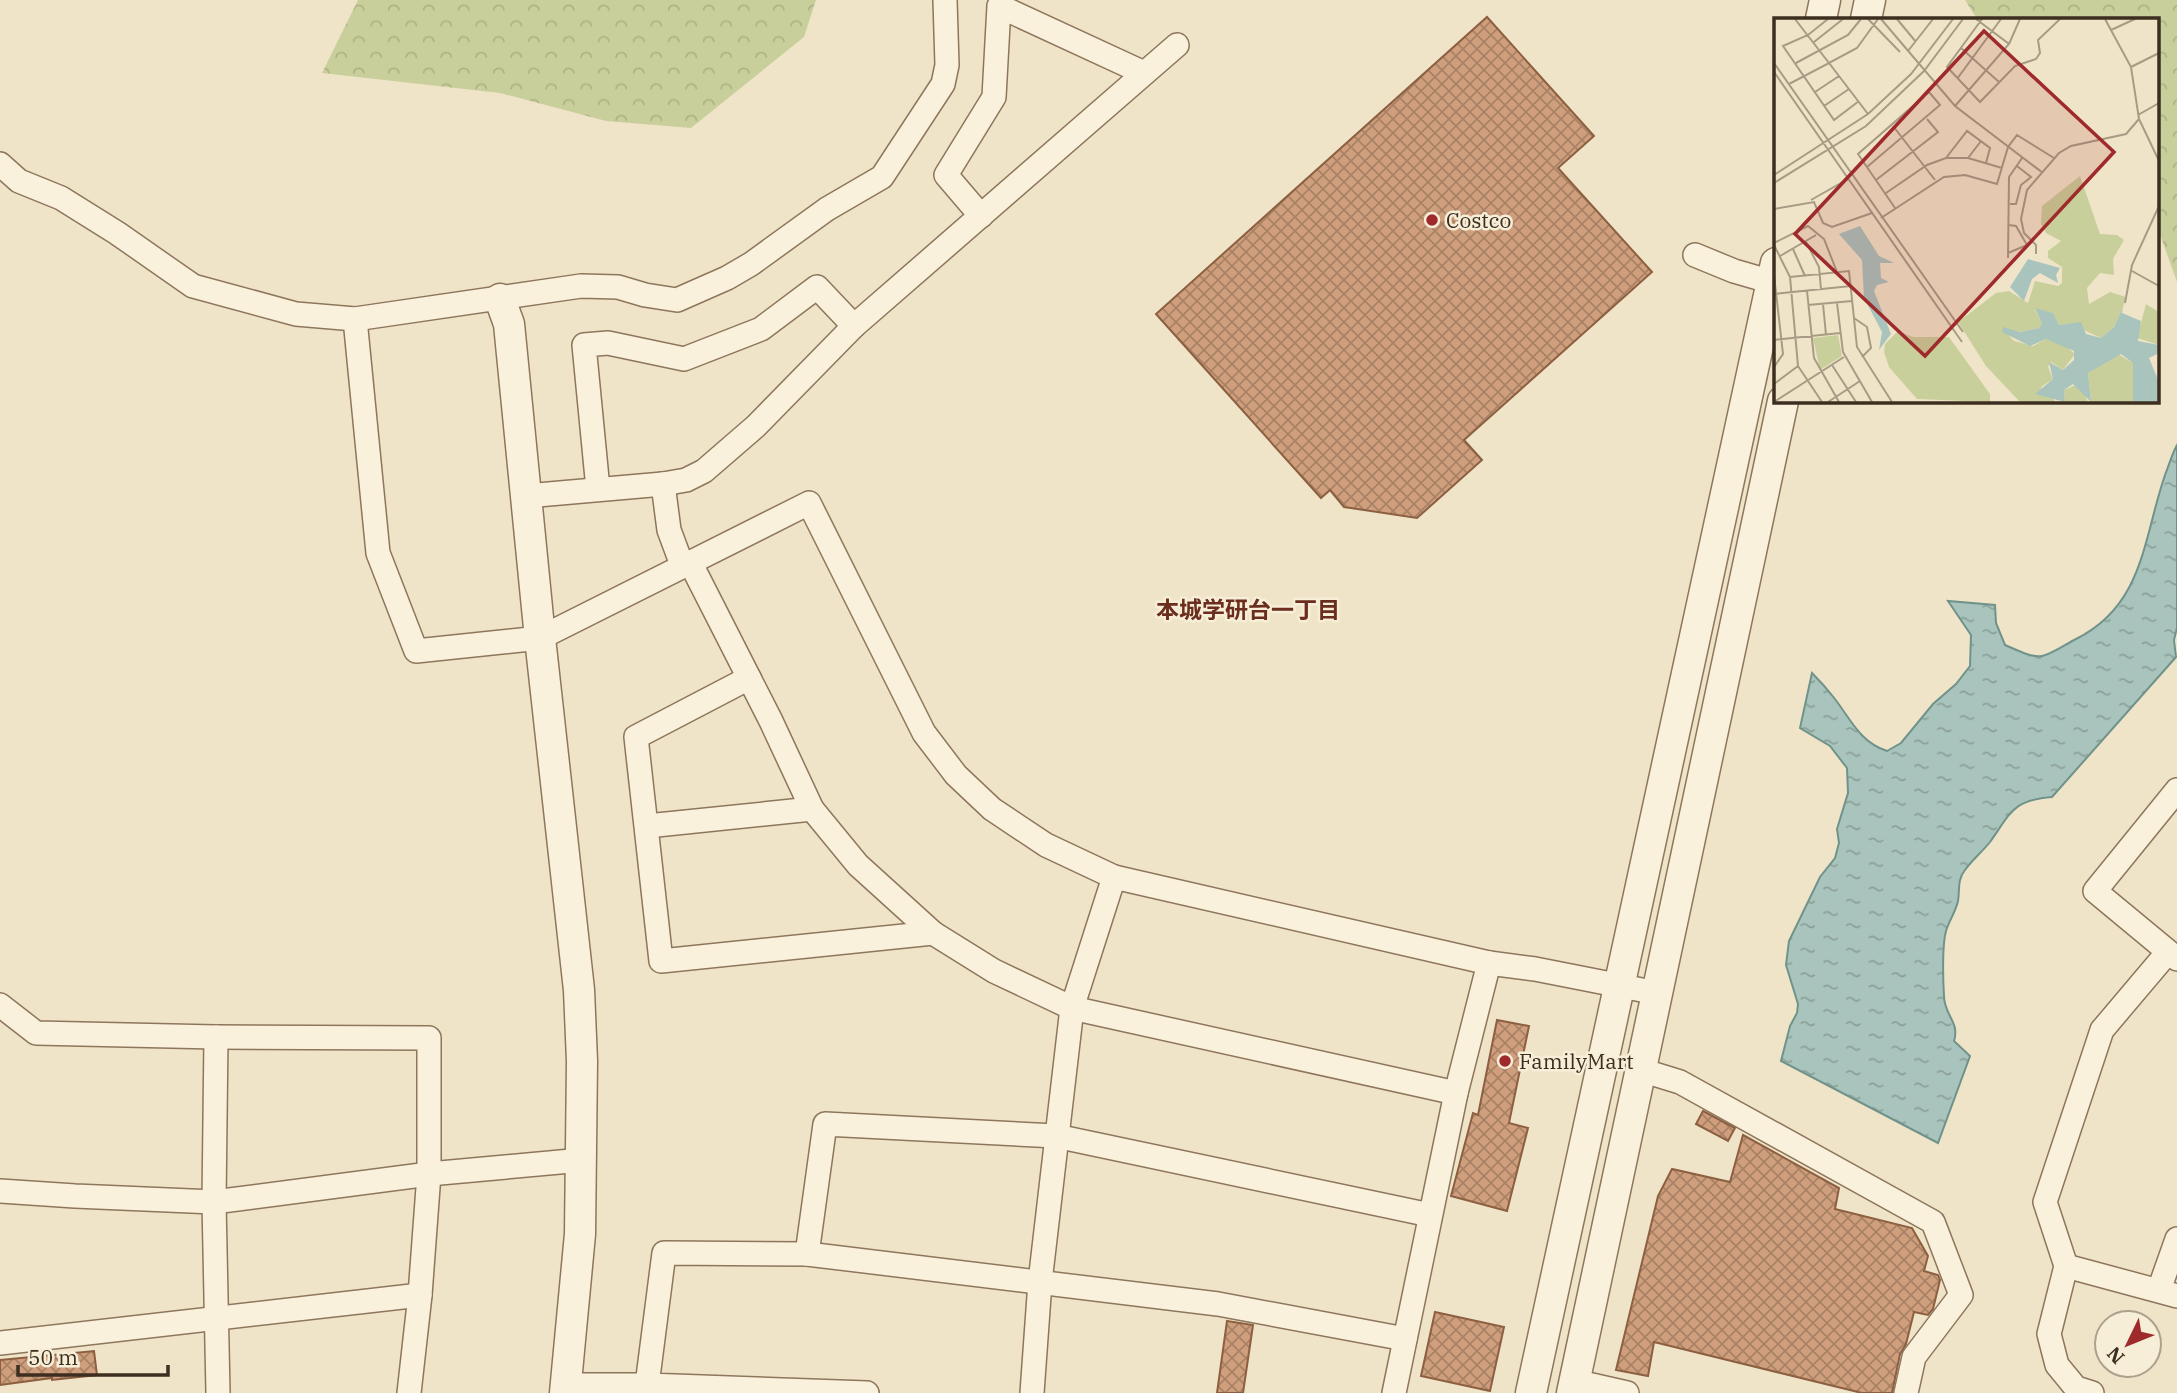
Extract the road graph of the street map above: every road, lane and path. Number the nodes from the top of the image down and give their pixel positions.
1 (945, 0) edge
2 (1825, 0) edge
3 (1870, 0) edge
4 (1821, 18) edge
5 (1866, 18) edge
6 (1177, 45) dead end
7 (1144, 73) junction
8 (0, 164) edge
9 (981, 216) junction
10 (1695, 255) dead end
11 (1774, 276) edge
12 (1774, 281) edge
13 (500, 299) junction
14 (355, 319) junction
15 (854, 326) junction
16 (1783, 402) edge
17 (663, 484) junction
18 (598, 489) junction
19 (526, 496) junction
20 (686, 564) junction
21 (1708, 579) junction
22 (1743, 586) junction
23 (533, 639) junction
24 (749, 678) junction
25 (2175, 797) edge
26 (812, 809) junction
27 (647, 826) junction
28 (1114, 877) junction
29 (933, 933) junction
30 (2172, 956) edge
31 (1489, 963) junction
32 (1620, 985) junction
33 (1657, 993) junction
34 (0, 1005) edge
35 (1072, 1008) junction
36 (216, 1037) junction
37 (1641, 1070) junction
38 (1456, 1093) junction
39 (1056, 1136) junction
40 (574, 1160) junction
41 (429, 1174) junction
42 (0, 1191) edge
43 (214, 1202) junction
44 (1430, 1215) junction
45 (2177, 1239) edge
46 (807, 1254) junction
47 (2066, 1266) junction
48 (1040, 1282) junction
49 (2168, 1293) edge
50 (420, 1295) junction
51 (218, 1318) junction
52 (1405, 1339) junction
53 (0, 1343) edge
54 (647, 1385) junction
55 (1573, 1387) edge
56 (559, 1390) edge
57 (218, 1393) edge
58 (409, 1393) edge
59 (867, 1393) edge
60 (1032, 1393) edge
61 (1394, 1393) edge
62 (1531, 1393) edge
63 (1627, 1393) edge
64 (1906, 1393) edge
65 (2091, 1393) edge

1 - 13 street
2 - 4 street
3 - 5 street
6 - 7 street
7 - 9 street
7 - 9 street
8 - 14 street
9 - 15 street
10 - 11 street
12 - 21 street
13 - 14 street
13 - 19 street
13 - 23 street
14 - 23 street
15 - 17 street
15 - 18 street
16 - 22 street
17 - 18 street
17 - 20 street
18 - 19 street
19 - 23 street
20 - 23 street
20 - 24 street
20 - 28 street
21 - 22 street
21 - 32 street
22 - 33 street
23 - 40 street
24 - 26 street
24 - 27 street
25 - 30 street
26 - 27 street
26 - 29 street
27 - 29 street
28 - 31 street
28 - 35 street
29 - 35 street
30 - 47 street
31 - 32 street
31 - 38 street
32 - 33 street
32 - 62 street
33 - 37 street
34 - 36 street
35 - 38 street
35 - 39 street
36 - 41 street
36 - 43 street
37 - 55 street
37 - 64 street
38 - 44 street
39 - 44 street
39 - 46 street
39 - 48 street
40 - 41 street
40 - 56 street
41 - 43 street
41 - 50 street
42 - 43 street
43 - 51 street
44 - 52 street
45 - 49 street
46 - 48 street
46 - 54 street
47 - 49 street
47 - 65 street
48 - 52 street
48 - 60 street
50 - 51 street
50 - 58 street
51 - 53 street
51 - 57 street
52 - 61 street
54 - 56 street
54 - 59 street
55 - 63 street

